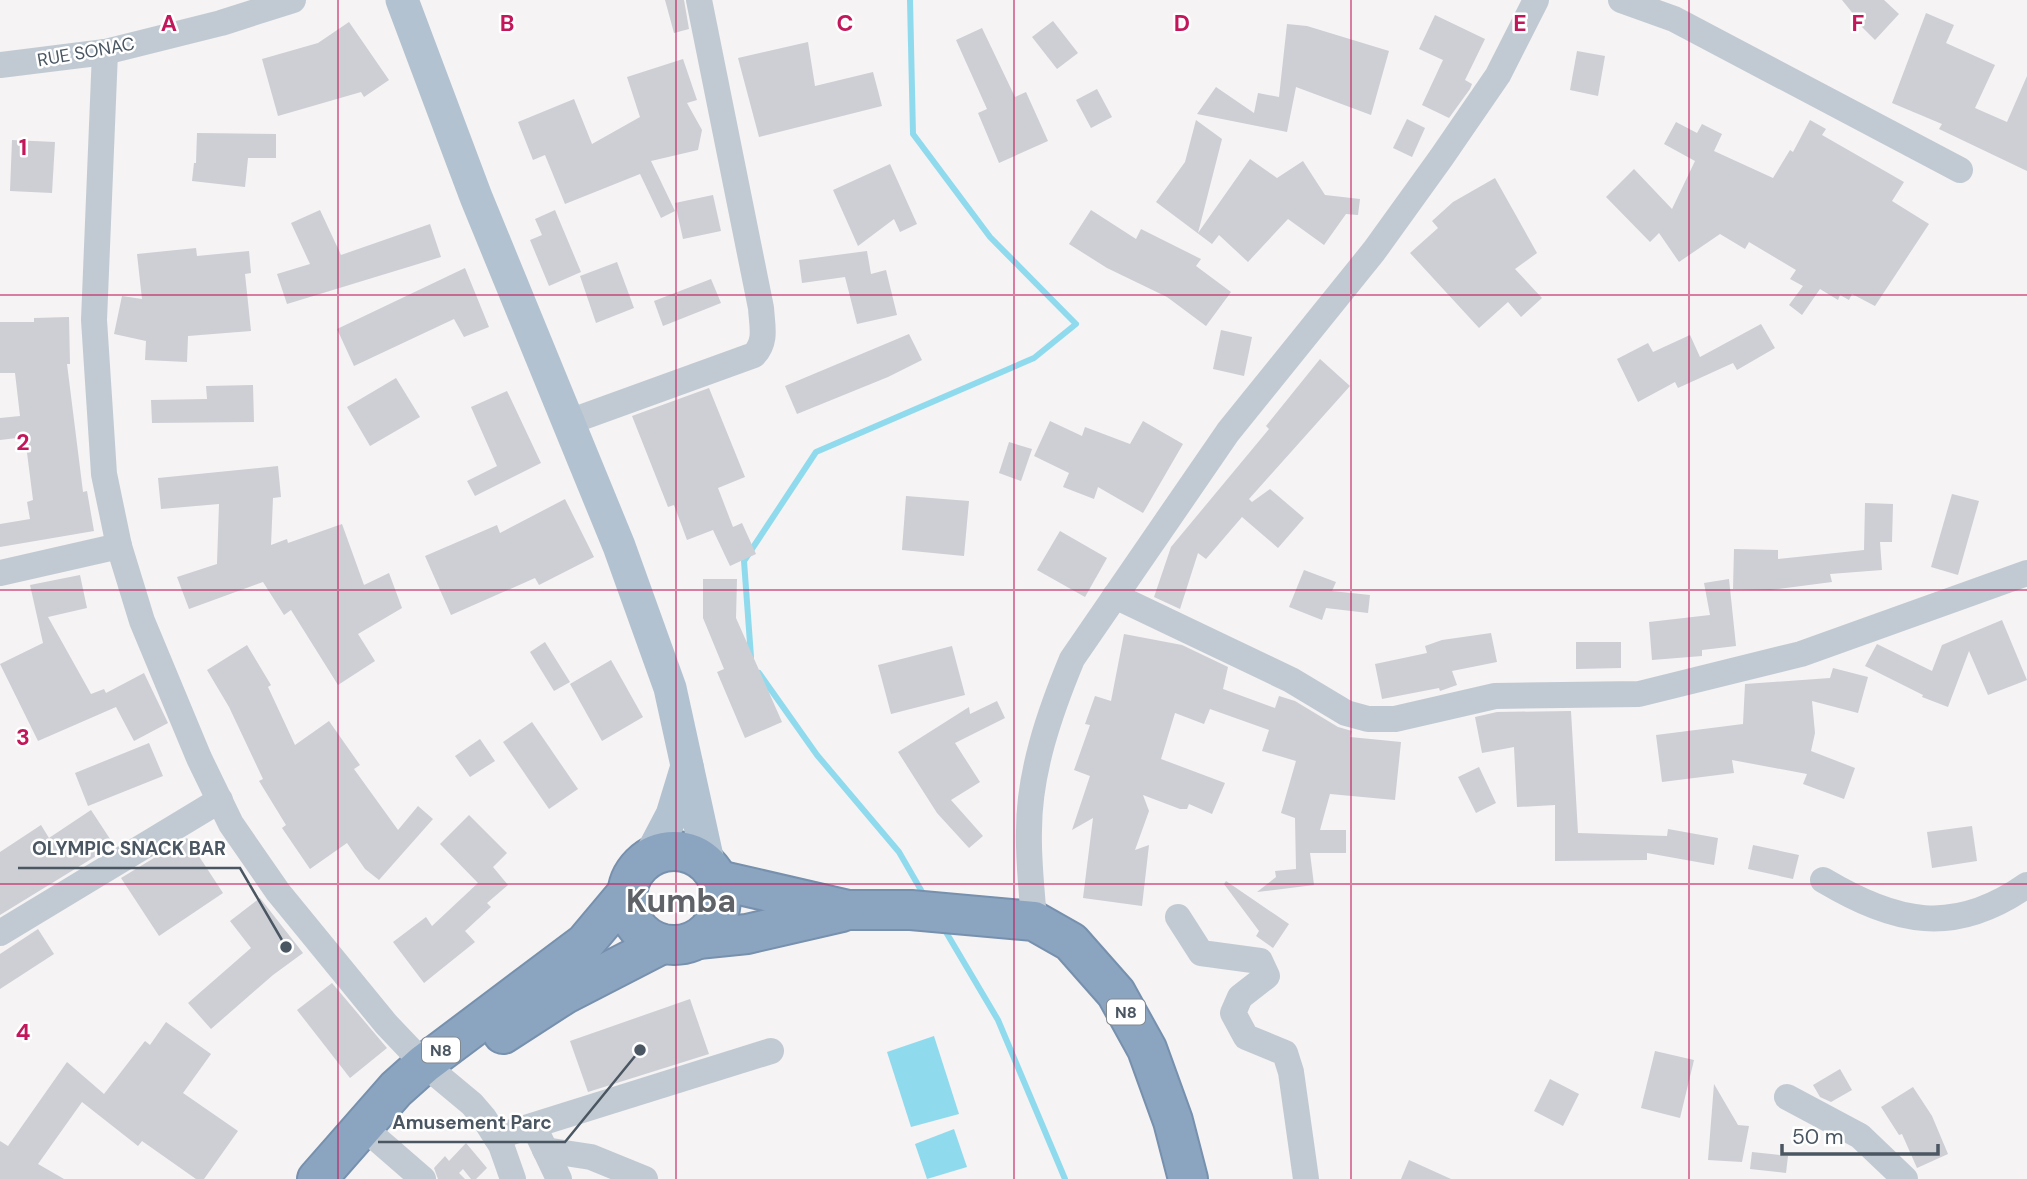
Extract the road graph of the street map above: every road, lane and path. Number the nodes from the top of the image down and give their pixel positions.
1 (293, 0) edge
2 (402, 0) edge
3 (699, 0) edge
4 (1536, 0) edge
5 (1621, 0) edge
6 (105, 52) junction
7 (0, 65) edge
8 (1960, 170) dead end
9 (569, 422) junction
10 (119, 546) junction
11 (0, 573) edge
12 (2027, 573) edge
13 (1115, 596) junction
14 (688, 763) junction
15 (220, 800) junction
16 (650, 858) junction
17 (713, 873) junction
18 (1823, 880) dead end
19 (2027, 885) edge
20 (627, 893) junction
21 (848, 911) junction
22 (1178, 916) dead end
23 (1034, 921) junction
24 (0, 933) edge
25 (680, 942) junction
26 (771, 1051) dead end
27 (433, 1071) junction
28 (1787, 1097) dead end
29 (534, 1126) junction
30 (496, 1137) junction
31 (378, 1140) junction
32 (545, 1150) junction
33 (317, 1179) edge
34 (345, 1179) edge
35 (423, 1179) edge
36 (513, 1179) edge
37 (559, 1179) edge
38 (645, 1179) edge
39 (1188, 1179) edge
40 (1306, 1179) edge
41 (1905, 1179) edge

1 - 6 street, RUE SONAC
2 - 9 main road
3 - 9 street
4 - 13 street
5 - 8 street
6 - 7 street, RUE SONAC
6 - 10 street
9 - 14 main road
10 - 11 street
10 - 15 street
12 - 13 street
13 - 23 street
14 - 16 main road
14 - 17 main road
15 - 24 street
15 - 27 street
16 - 17 highway
16 - 20 highway
17 - 21 highway, N8
17 - 25 highway
18 - 19 street
20 - 25 highway
20 - 27 highway, N8
21 - 23 highway, N8
21 - 25 highway, N8
22 - 40 street
23 - 39 highway, N8
25 - 27 highway, N8
26 - 29 street
27 - 30 street
27 - 31 highway, N8
27 - 33 highway, N8
28 - 41 street
29 - 30 street
29 - 32 street
30 - 36 street
31 - 34 highway, N8
31 - 35 street
32 - 37 street
32 - 38 street

